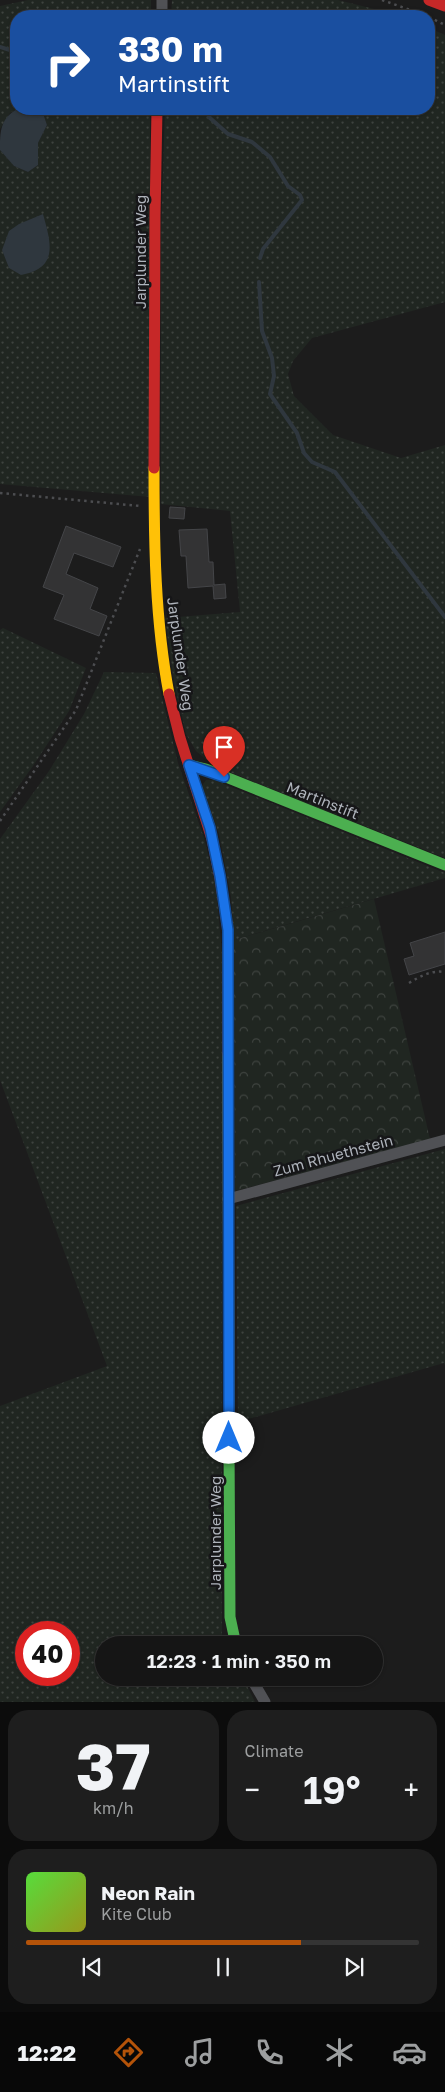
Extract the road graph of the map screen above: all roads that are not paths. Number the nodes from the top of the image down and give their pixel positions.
1 (157, 115) edge
2 (189, 765) junction
3 (445, 865) edge
4 (445, 1140) edge
5 (228, 1199) junction
6 (233, 1636) edge
7 (256, 1686) edge
8 (265, 1702) edge

1 - 2 street, Jarplunder Weg
2 - 3 street, Martinstift
2 - 5 street, Jarplunder Weg
4 - 5 street, Zum Rhuethstein
5 - 6 street, Jarplunder Weg
7 - 8 street

